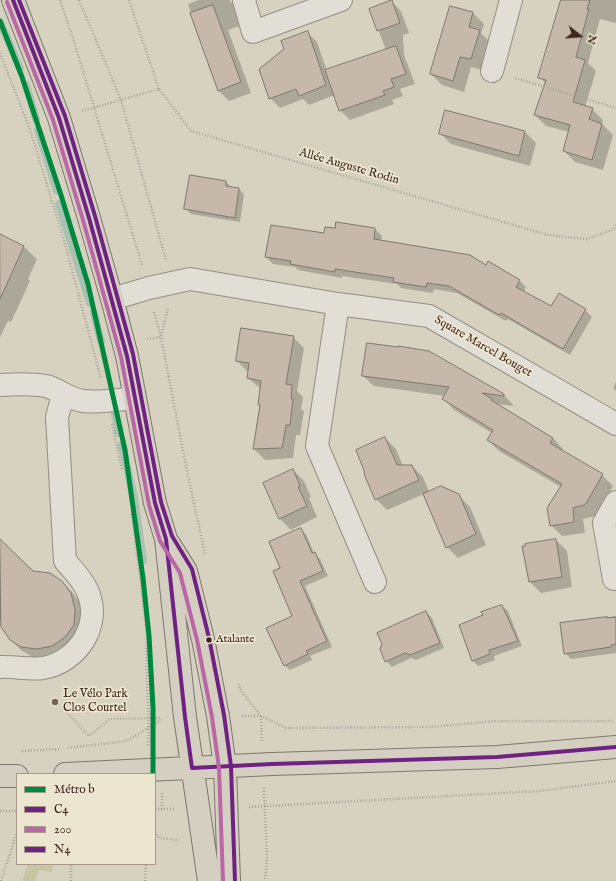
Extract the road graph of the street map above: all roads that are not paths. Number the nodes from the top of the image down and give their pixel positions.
1 (13, 0) edge
2 (244, 0) edge
3 (341, 0) edge
4 (511, 0) edge
5 (492, 71) road end
6 (112, 299) junction
7 (338, 304) junction
8 (0, 385) edge
9 (63, 395) junction
10 (135, 398) junction
11 (616, 424) edge
12 (616, 502) edge
13 (166, 539) junction
14 (614, 579) dead end
15 (375, 582) dead end
16 (0, 667) edge
17 (616, 746) edge
18 (225, 766) junction
19 (192, 768) junction
20 (86, 773) edge
21 (0, 776) edge
22 (16, 776) edge
23 (209, 881) edge
24 (229, 881) edge

1 - 6 main road
2 - 3 street
4 - 5 street
6 - 7 street, Square Marcel Bouget
6 - 10 main road
7 - 11 street, Square Marcel Bouget
7 - 15 street
8 - 9 street
9 - 10 street
9 - 16 street
10 - 13 main road
12 - 14 street
13 - 18 main road
13 - 19 main road
17 - 18 main road
18 - 19 main road
18 - 24 main road
19 - 20 main road
19 - 23 main road
21 - 22 main road

